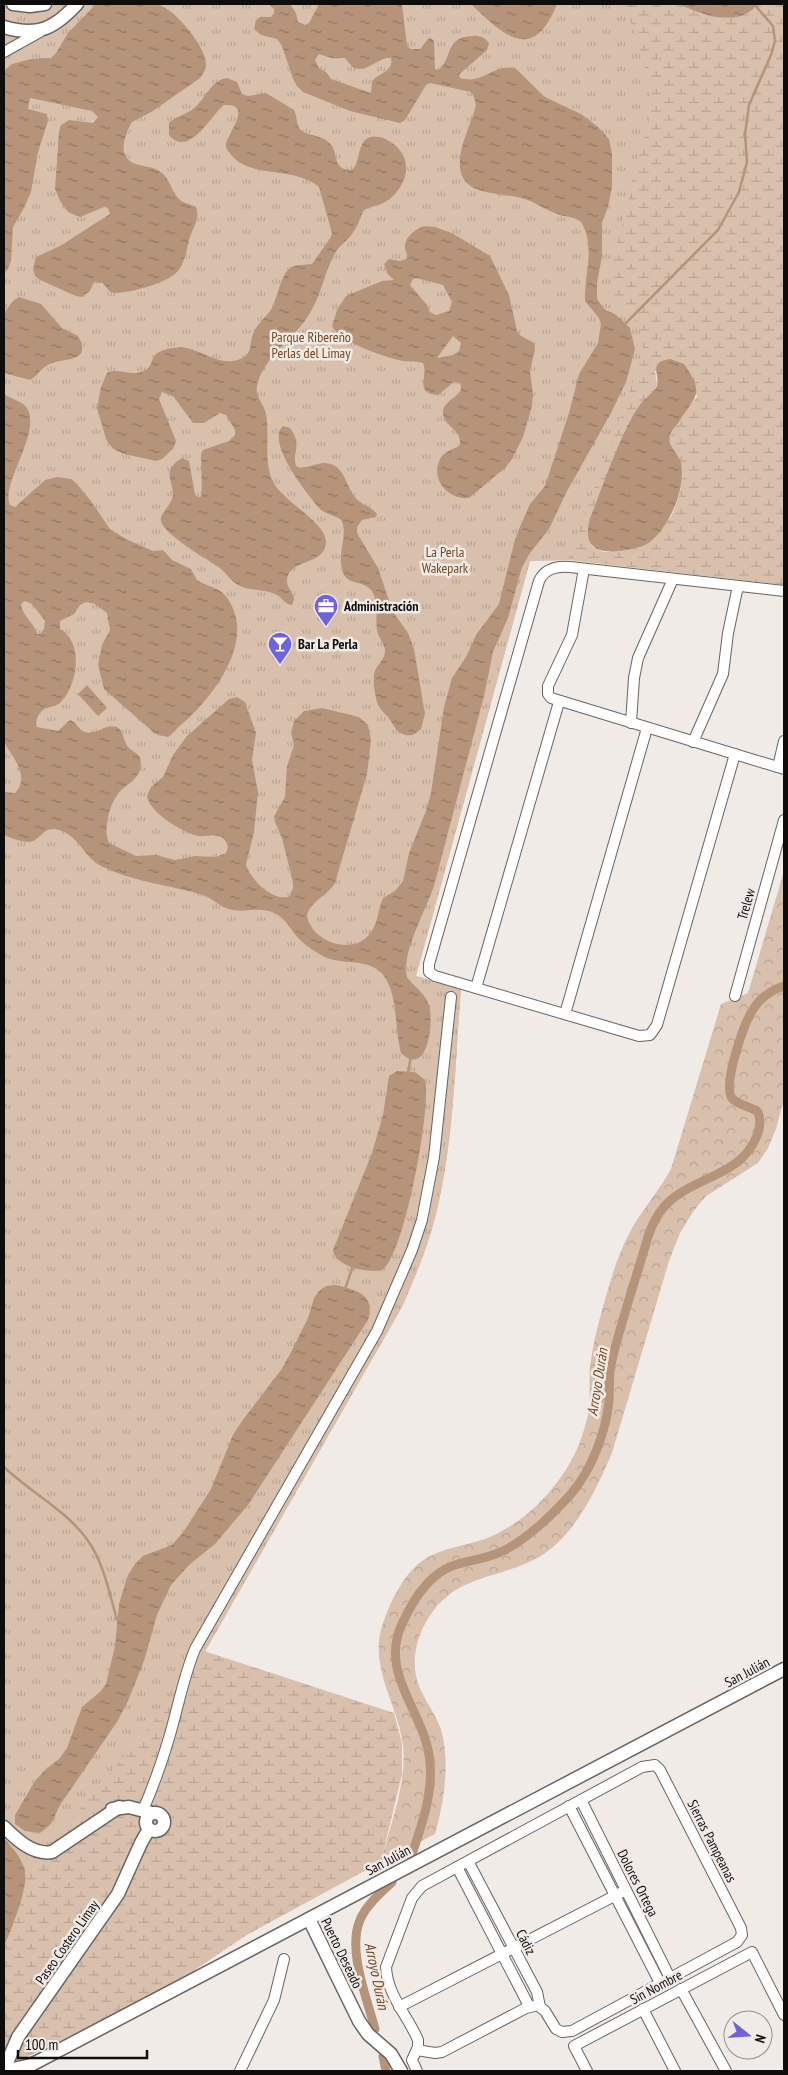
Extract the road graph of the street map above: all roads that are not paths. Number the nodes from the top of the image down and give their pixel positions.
1 (13, 4) edge
2 (45, 4) edge
3 (77, 4) edge
4 (4, 27) edge
5 (44, 30) junction
6 (4, 52) edge
7 (584, 568) junction
8 (673, 578) junction
9 (738, 586) junction
10 (784, 591) edge
11 (559, 702) junction
12 (631, 723) junction
13 (647, 728) junction
14 (784, 741) edge
15 (693, 742) junction
16 (735, 754) junction
17 (781, 768) edge
18 (784, 820) edge
19 (476, 988) junction
20 (734, 996) dead end
21 (451, 997) dead end
22 (565, 1014) junction
23 (784, 1669) edge
24 (581, 1800) junction
25 (569, 1806) junction
26 (147, 1812) junction
27 (5, 1828) edge
28 (468, 1861) junction
29 (457, 1867) junction
30 (626, 1890) junction
31 (615, 1896) junction
32 (309, 1919) junction
33 (514, 1948) junction
34 (503, 1953) junction
35 (284, 1959) dead end
36 (670, 1978) junction
37 (660, 1984) junction
38 (681, 1989) junction
39 (399, 2007) junction
40 (534, 2007) junction
41 (643, 2009) junction
42 (784, 2015) edge
43 (417, 2050) junction
44 (4, 2070) edge
45 (240, 2071) edge
46 (401, 2071) edge
47 (417, 2071) edge
48 (587, 2071) edge
49 (676, 2071) edge
50 (726, 2071) edge

1 - 2 street
3 - 5 street
4 - 5 street
5 - 6 street
7 - 8 street
7 - 11 street
7 - 19 street
8 - 9 street
8 - 12 street
9 - 10 street
9 - 15 street
11 - 12 street
11 - 19 street
12 - 13 street
13 - 15 street
13 - 22 street
14 - 17 street
15 - 16 street
16 - 17 street
16 - 22 street
18 - 20 street, Trelew
19 - 22 street
21 - 26 street
23 - 32 street, San Julián
24 - 25 street
24 - 30 street, Dolores Ortega
24 - 36 street, Sierras Pampeanas
25 - 28 street
25 - 31 street, Dolores Ortega
26 - 27 street
26 - 44 street, Paseo Costero Limay
28 - 29 street
28 - 33 street, Cádiz
29 - 34 street, Cádiz
29 - 39 street
30 - 31 street
30 - 36 street, Dolores Ortega
31 - 33 street
31 - 37 street, Dolores Ortega
32 - 44 street, San Julián
32 - 46 street, Puerto Deseado
33 - 34 street
33 - 40 street, Cádiz
34 - 39 street
34 - 40 street, Cádiz
35 - 45 street
36 - 37 street
37 - 40 street, Cádiz
38 - 41 street, Sin Nombre
38 - 42 street, Sin Nombre
38 - 50 street
39 - 43 street
40 - 43 street
41 - 48 street, Sin Nombre
41 - 49 street
43 - 47 street

